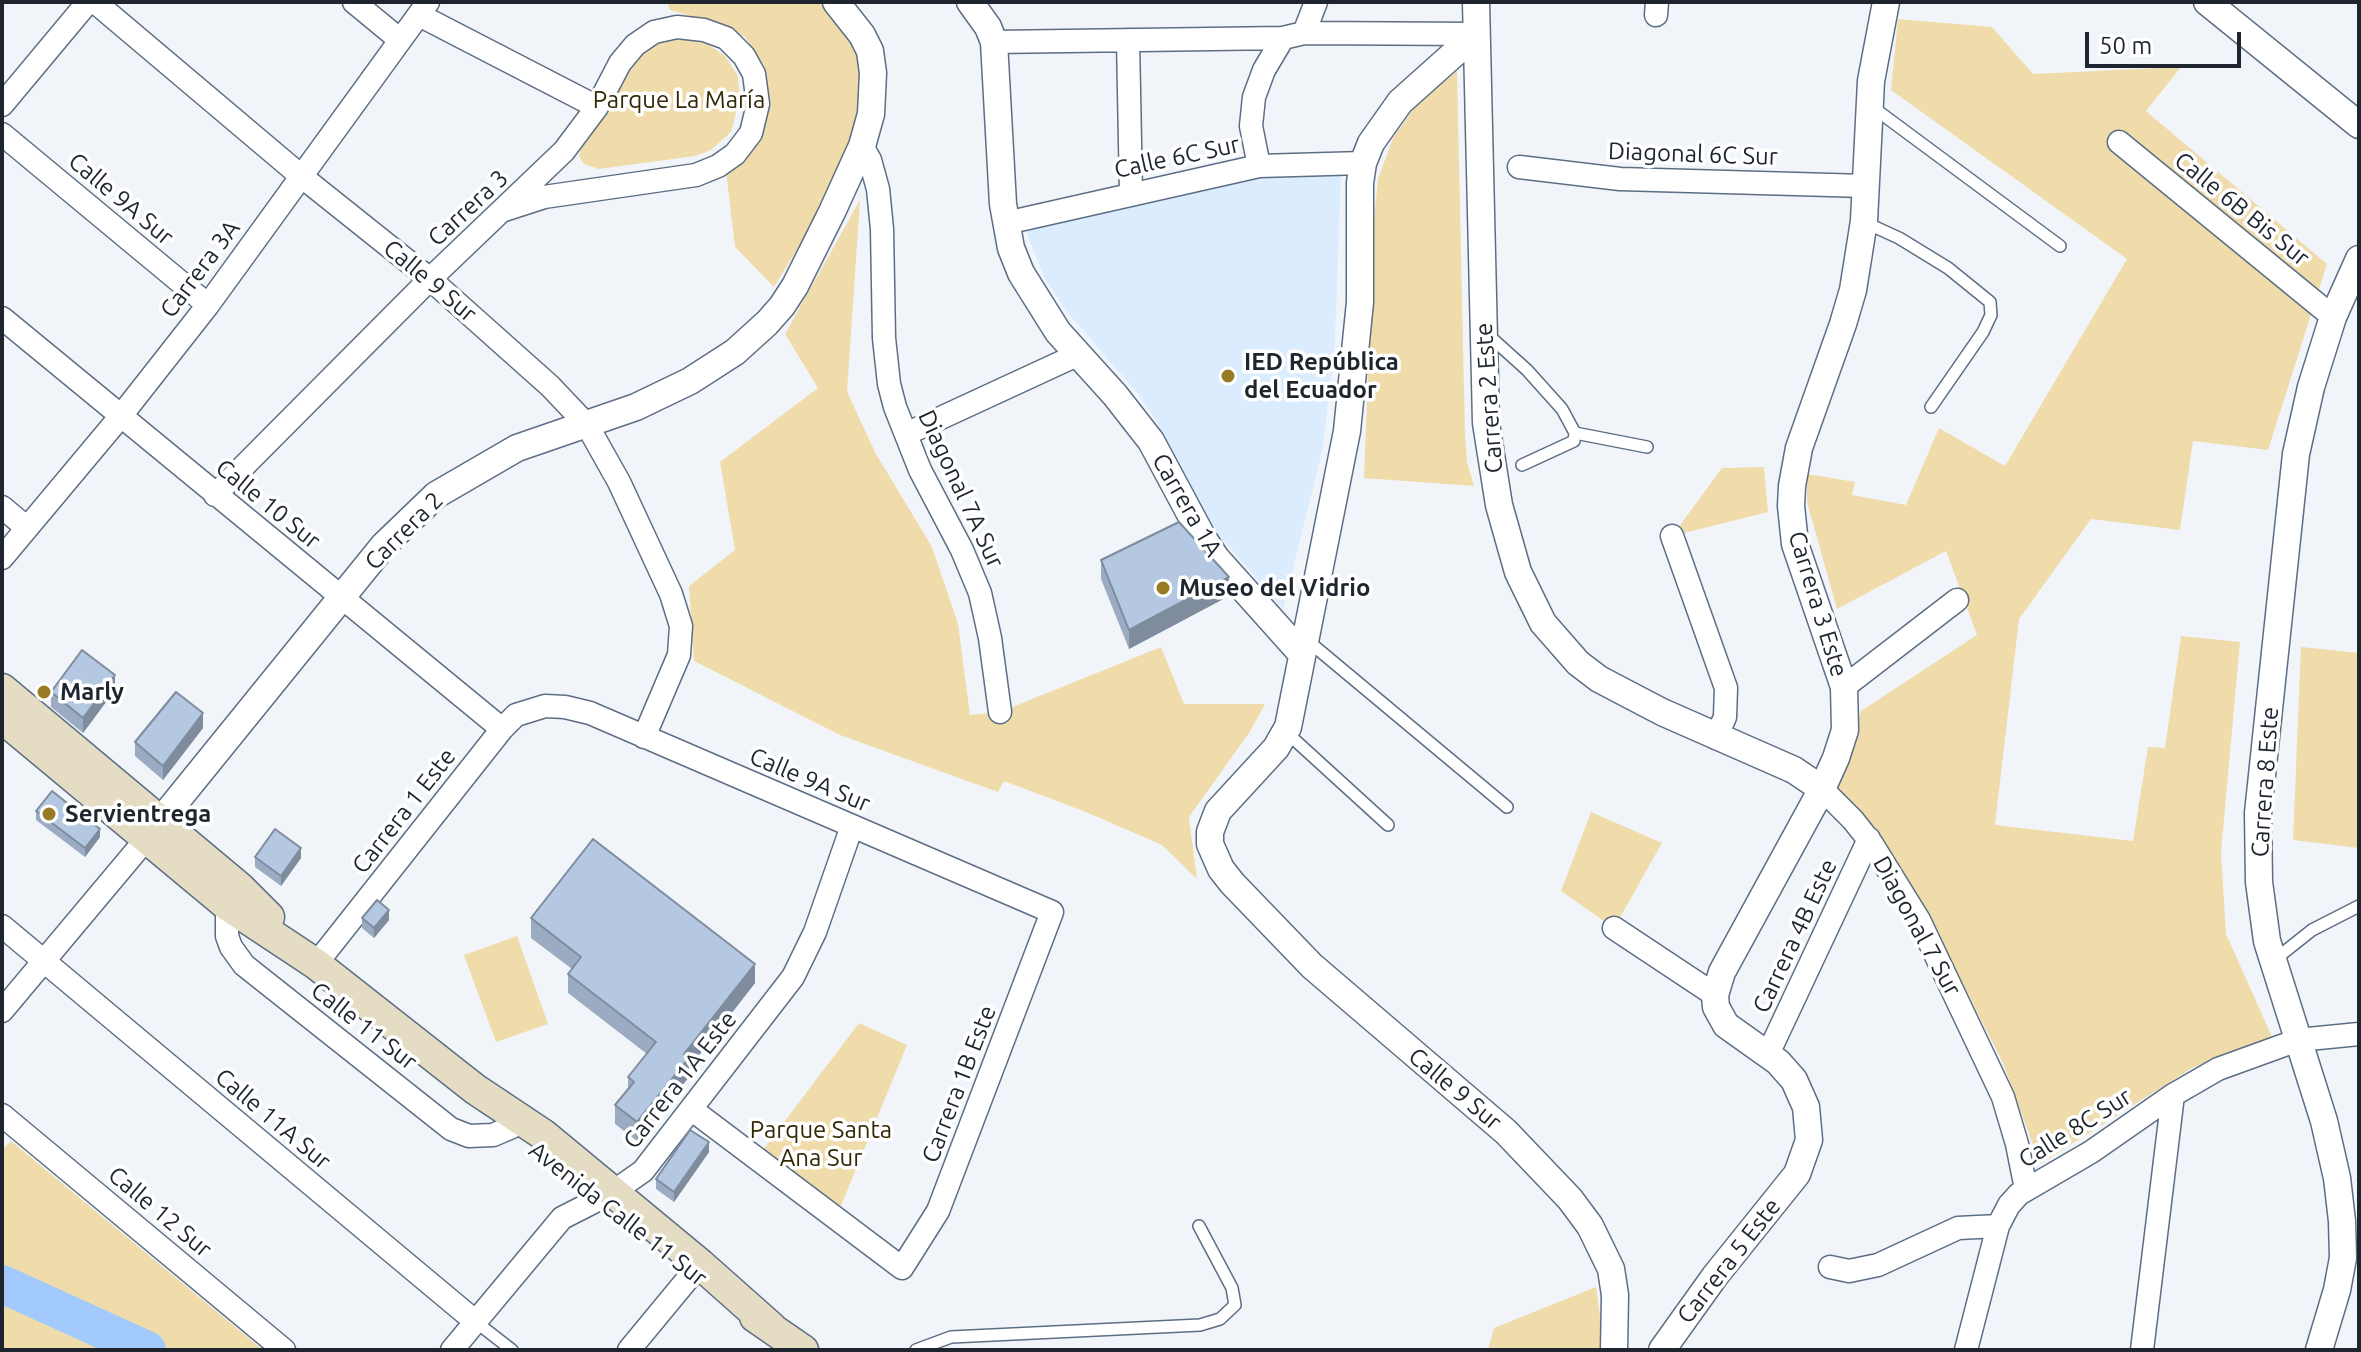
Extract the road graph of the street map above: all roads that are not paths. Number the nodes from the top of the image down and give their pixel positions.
1 (88, 2) edge
2 (95, 2) edge
3 (354, 2) edge
4 (836, 2) edge
5 (970, 2) edge
6 (1316, 2) edge
7 (1476, 2) edge
8 (1886, 2) edge
9 (2207, 2) edge
10 (423, 9) edge
11 (1476, 34) junction
12 (1294, 35) junction
13 (400, 40) junction
14 (1128, 40) junction
15 (994, 42) junction
16 (1869, 104) junction
17 (2, 105) edge
18 (597, 107) junction
19 (2359, 125) edge
20 (2, 134) edge
21 (2119, 142) dead end
22 (862, 146) junction
23 (1363, 163) junction
24 (1259, 166) junction
25 (1519, 167) dead end
26 (301, 176) junction
27 (1865, 186) junction
28 (1131, 194) junction
29 (504, 210) junction
30 (1864, 221) junction
31 (1006, 223) junction
32 (2060, 246) dead end
33 (2359, 259) edge
34 (430, 279) junction
35 (208, 305) junction
36 (2333, 317) junction
37 (2, 318) edge
38 (1483, 330) junction
39 (1077, 355) junction
40 (1931, 407) dead end
41 (120, 417) junction
42 (587, 425) junction
43 (1575, 433) junction
44 (906, 434) junction
45 (1647, 447) dead end
46 (1522, 465) dead end
47 (215, 495) junction
48 (2, 507) edge
49 (27, 528) junction
50 (1672, 536) dead end
51 (2, 558) edge
52 (341, 598) junction
53 (1957, 600) dead end
54 (1303, 645) junction
55 (1844, 687) junction
56 (2, 689) edge
57 (545, 706) joint
58 (1000, 712) dead end
59 (2, 718) edge
60 (502, 729) junction
61 (1286, 732) junction
62 (644, 737) junction
63 (1716, 738) junction
64 (1822, 789) junction
65 (1507, 807) dead end
66 (1388, 825) dead end
67 (852, 826) junction
68 (154, 830) junction
69 (1869, 839) junction
70 (227, 905) junction
71 (2359, 906) edge
72 (1052, 912) joint
73 (2, 926) edge
74 (1614, 928) dead end
75 (44, 961) junction
76 (2272, 961) junction
77 (316, 964) junction
78 (1715, 995) junction
79 (2, 1011) edge
80 (2359, 1034) edge
81 (2298, 1040) junction
82 (1768, 1054) junction
83 (475, 1089) junction
84 (2173, 1095) junction
85 (691, 1109) junction
86 (2, 1115) edge
87 (512, 1127) junction
88 (2026, 1189) junction
89 (604, 1196) junction
90 (1199, 1226) dead end
91 (1998, 1226) junction
92 (1830, 1267) dead end
93 (691, 1275) junction
94 (476, 1322) junction
95 (786, 1342) edge
96 (284, 1350) edge
97 (452, 1350) edge
98 (512, 1350) edge
99 (629, 1350) edge
100 (916, 1350) edge
101 (1614, 1350) edge
102 (1662, 1350) edge
103 (1966, 1350) edge
104 (2142, 1350) edge
105 (2319, 1350) edge

1 - 17 street
2 - 26 street, Calle 9 Sur
3 - 13 street
4 - 22 street, Carrera 2
5 - 15 street
6 - 12 street
7 - 11 street, Carrera 2 Este
8 - 16 street, Carrera 3 Este
9 - 19 street
10 - 13 street, Carrera 3A
10 - 18 street
11 - 12 street
11 - 23 street
11 - 38 street, Carrera 2 Este
12 - 14 street
12 - 24 street
13 - 26 street, Carrera 3A
14 - 15 street
14 - 28 street
15 - 31 street, Carrera 1A
16 - 27 street, Carrera 3 Este
16 - 32 lane
18 - 29 street, Carrera 3
18 - 29 street, Carrera 3
20 - 35 street, Calle 9A Sur
21 - 36 street, Calle 6B Bis Sur
22 - 42 street, Carrera 2
22 - 44 street, Diagonal 7A Sur
23 - 24 street, Calle 6C Sur
23 - 54 street
24 - 28 street, Calle 6C Sur
25 - 27 street, Diagonal 6C Sur
26 - 34 street, Calle 9 Sur
26 - 35 street, Carrera 3A
27 - 30 street, Carrera 3 Este
28 - 31 street, Calle 6C Sur
29 - 34 street, Carrera 3
30 - 40 lane
30 - 55 street, Carrera 3 Este
31 - 39 street, Carrera 1A
33 - 36 street, Carrera 8 Este
34 - 42 street, Calle 9 Sur
34 - 47 street, Carrera 3
35 - 41 street, Carrera 3A
36 - 76 street, Carrera 8 Este
37 - 41 street, Calle 10 Sur
38 - 43 lane
38 - 63 street, Carrera 2 Este
39 - 44 street
39 - 54 street, Carrera 1A
41 - 47 street, Calle 10 Sur
41 - 49 street, Carrera 3A
42 - 52 street, Carrera 2
42 - 62 street, Calle 9 Sur
43 - 45 lane
43 - 46 lane
44 - 58 street, Diagonal 7A Sur
47 - 52 street, Calle 10 Sur
48 - 49 street
49 - 51 street, Carrera 3A
50 - 63 street
52 - 60 street, Calle 10 Sur
52 - 68 street, Carrera 2
53 - 55 street
54 - 61 street
54 - 65 lane
55 - 64 street, Carrera 3 Este
56 - 68 main road, Avenida Calle 11 Sur
57 - 60 street, Carrera 1 Este
57 - 62 street, Calle 9A Sur
59 - 68 main road, Avenida Calle 11 Sur
60 - 77 street, Carrera 1 Este
61 - 66 lane
61 - 101 street, Calle 9 Sur
62 - 67 street, Calle 9A Sur
63 - 64 street, Diagonal 7 Sur
64 - 69 street, Diagonal 7 Sur
64 - 78 street, Carrera 3 Este
67 - 72 street, Calle 9A Sur
67 - 85 street, Carrera 1A Este
68 - 70 main road, Avenida Calle 11 Sur
68 - 75 street, Carrera 2
68 - 77 main road, Avenida Calle 11 Sur
69 - 82 street, Carrera 4B Este
69 - 88 street, Diagonal 7 Sur
70 - 77 main road, Avenida Calle 11 Sur
70 - 87 street, Calle 11 Sur
71 - 76 lane
72 - 85 street, Carrera 1B Este
73 - 75 street, Calle 11A Sur
74 - 78 street
75 - 79 street, Carrera 2
75 - 94 street, Calle 11A Sur
76 - 81 street, Carrera 8 Este
77 - 83 main road, Avenida Calle 11 Sur
78 - 82 street
80 - 81 street, Calle 8C Sur
81 - 84 street, Calle 8C Sur
81 - 105 street, Carrera 8 Este
82 - 102 street, Carrera 5 Este
83 - 87 main road, Avenida Calle 11 Sur
83 - 89 main road, Avenida Calle 11 Sur
84 - 88 street, Calle 8C Sur
84 - 104 street
85 - 89 street, Carrera 1A Este
86 - 96 street, Calle 12 Sur
87 - 89 main road, Avenida Calle 11 Sur
88 - 91 street, Calle 8C Sur
89 - 93 main road, Avenida Calle 11 Sur
89 - 94 street, Carrera 1A Este
89 - 95 main road, Avenida Calle 11 Sur
90 - 100 lane
91 - 92 street
91 - 103 street
93 - 95 main road, Avenida Calle 11 Sur
93 - 99 street
94 - 97 street, Carrera 1A Este
94 - 98 lane, Calle 11A Sur

